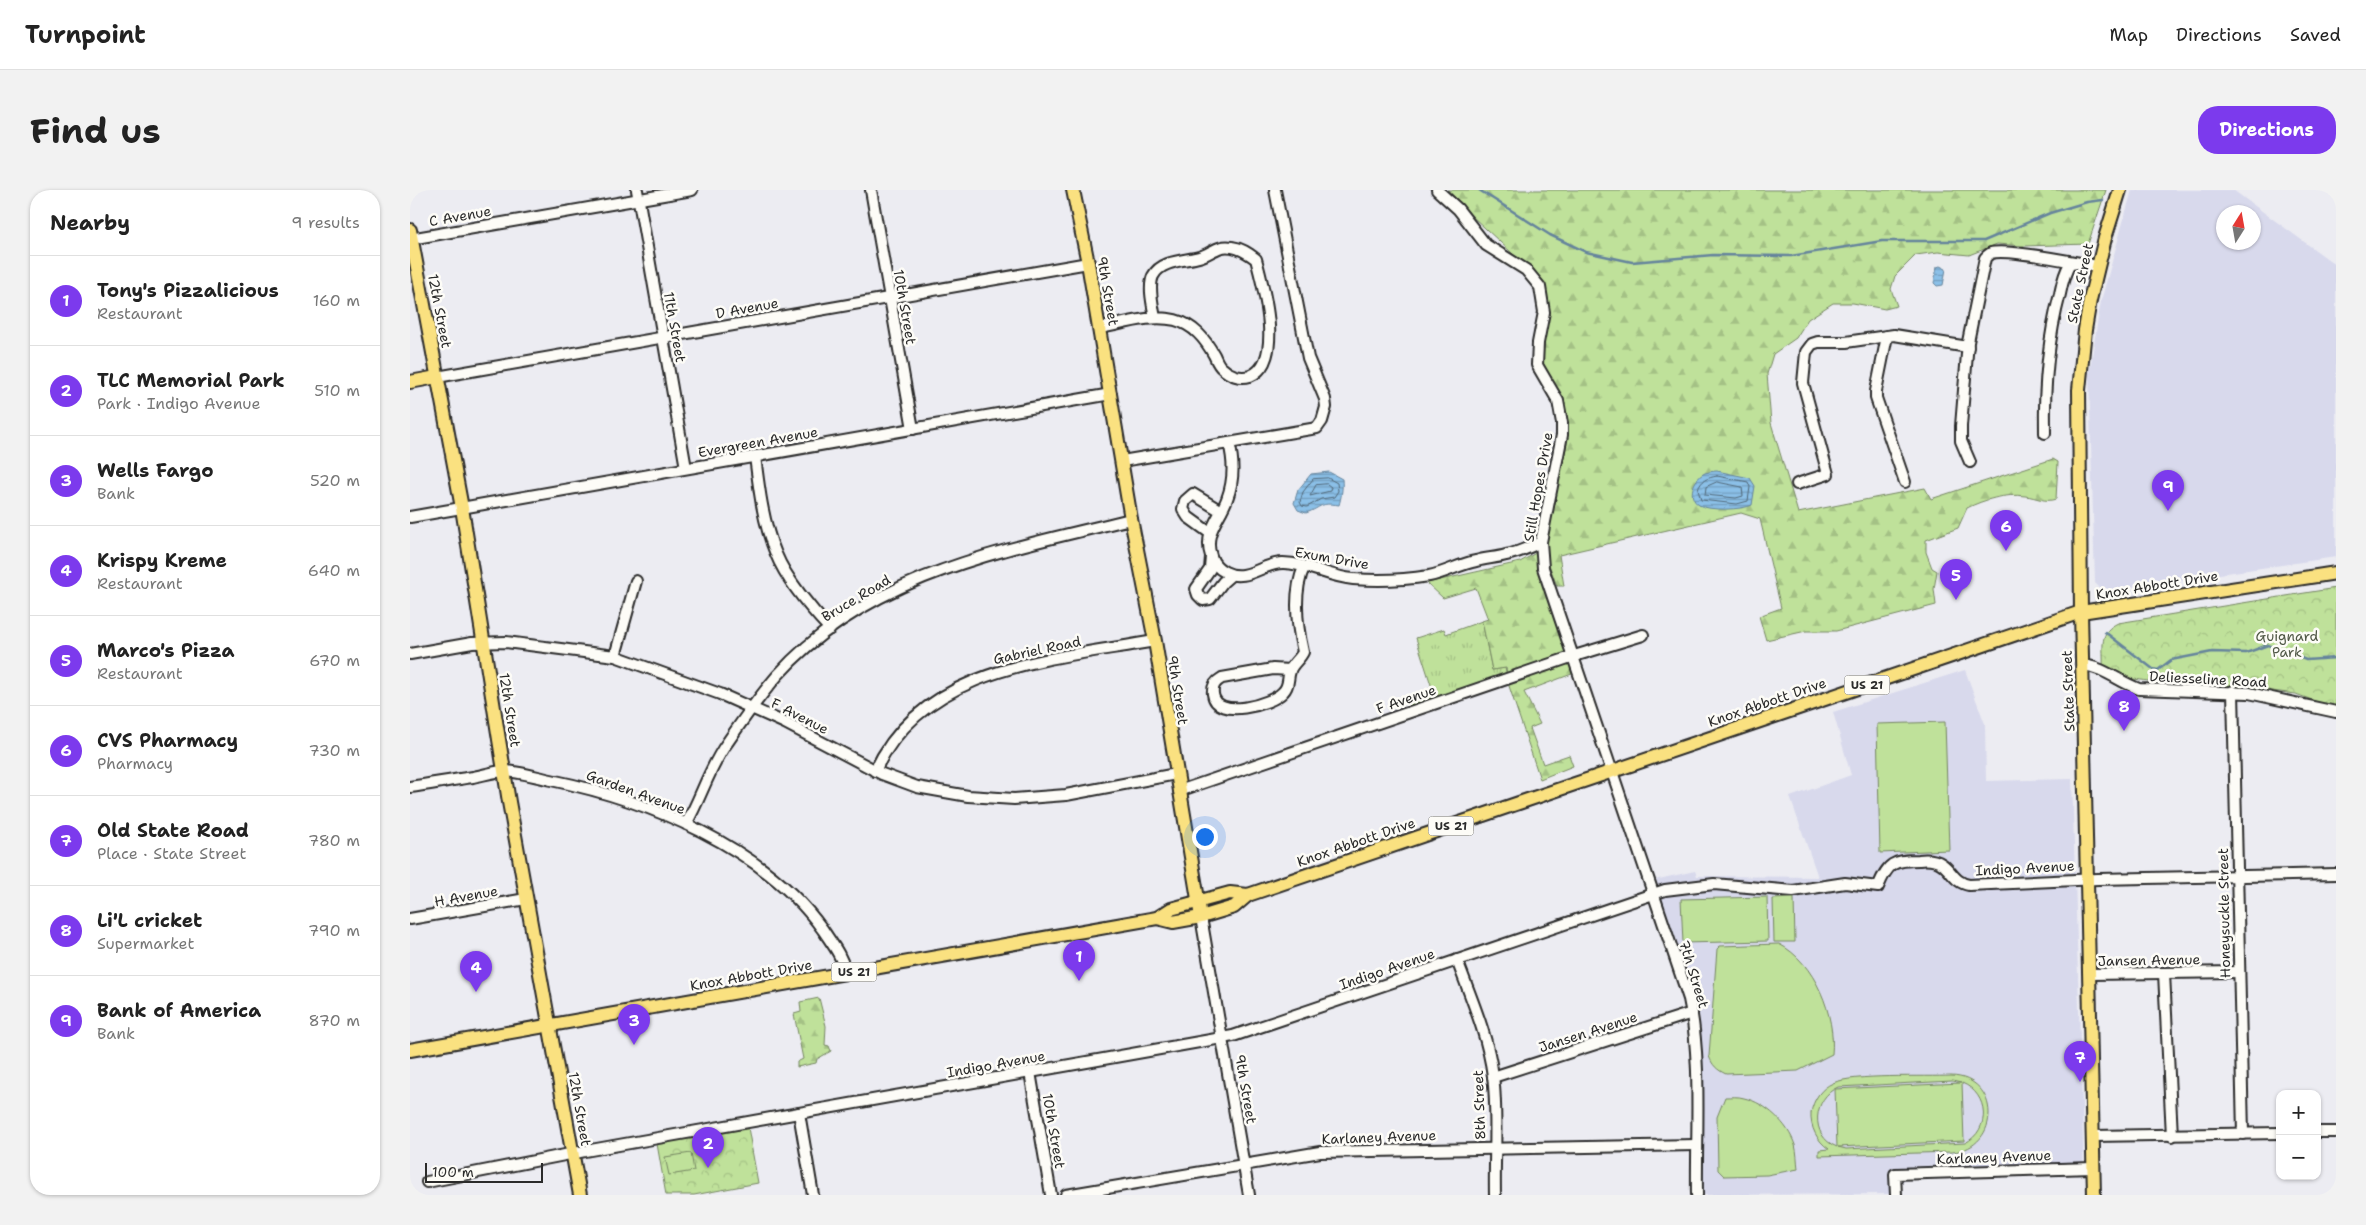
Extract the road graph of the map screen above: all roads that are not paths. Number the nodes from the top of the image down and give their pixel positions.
1 (692, 190) edge
2 (871, 190) edge
3 (1073, 190) edge
4 (1275, 190) edge
5 (1437, 190) edge
6 (2120, 190) edge
7 (638, 194) edge
8 (410, 236) edge
9 (1088, 263) junction
10 (2080, 263) junction
11 (2097, 266) junction
12 (890, 299) junction
13 (1155, 318) junction
14 (1100, 328) junction
15 (1887, 336) junction
16 (663, 338) junction
17 (1968, 347) junction
18 (437, 377) junction
19 (410, 382) edge
20 (1111, 394) junction
21 (913, 429) junction
22 (2045, 433) dead end
23 (1229, 443) junction
24 (755, 456) junction
25 (1122, 460) junction
26 (1970, 462) dead end
27 (686, 468) junction
28 (1905, 482) dead end
29 (1797, 484) dead end
30 (462, 508) junction
31 (1222, 511) junction
32 (410, 518) edge
33 (1130, 519) junction
34 (1210, 533) junction
35 (1542, 542) junction
36 (1211, 556) junction
37 (1304, 567) junction
38 (2336, 572) edge
39 (1231, 575) junction
40 (636, 581) dead end
41 (2081, 612) junction
42 (830, 629) junction
43 (1643, 635) dead end
44 (1155, 641) junction
45 (484, 643) junction
46 (410, 654) edge
47 (615, 656) junction
48 (1572, 657) junction
49 (2082, 666) junction
50 (1290, 670) junction
51 (2233, 691) junction
52 (753, 708) junction
53 (2336, 712) edge
54 (504, 771) junction
55 (875, 771) junction
56 (1612, 771) junction
57 (1176, 774) junction
58 (410, 787) edge
59 (1179, 791) junction
60 (686, 824) junction
61 (2336, 874) edge
62 (2237, 875) junction
63 (2087, 879) junction
64 (1653, 892) junction
65 (1248, 895) junction
66 (526, 899) junction
67 (1199, 903) junction
68 (1201, 917) junction
69 (1157, 918) junction
70 (410, 920) edge
71 (1457, 960) junction
72 (2239, 972) junction
73 (846, 973) junction
74 (2164, 973) junction
75 (2090, 974) junction
76 (1692, 1013) junction
77 (550, 1025) junction
78 (1222, 1038) junction
79 (410, 1050) edge
80 (1030, 1072) junction
81 (1493, 1077) junction
82 (799, 1113) junction
83 (2321, 1132) edge
84 (2336, 1132) edge
85 (2276, 1133) edge
86 (2243, 1134) junction
87 (2093, 1136) junction
88 (2172, 1136) junction
89 (1696, 1145) junction
90 (1494, 1148) junction
91 (573, 1153) junction
92 (1244, 1165) junction
93 (2093, 1168) junction
94 (427, 1182) dead end
95 (580, 1195) edge
96 (813, 1195) edge
97 (1051, 1195) edge
98 (1066, 1195) edge
99 (1249, 1195) edge
100 (1495, 1195) edge
101 (1697, 1195) edge
102 (1896, 1195) edge
103 (2094, 1195) edge

1 - 7 street, C Avenue
2 - 12 street, 10th Street
3 - 9 main road, 9th Street
4 - 23 street
5 - 35 street, Still Hopes Drive
6 - 11 main road, State Street
7 - 8 street, C Avenue
7 - 16 street, 11th Street
8 - 18 main road, 12th Street
9 - 12 street, D Avenue
9 - 14 main road, 9th Street
10 - 11 street
10 - 17 street
10 - 22 street
11 - 41 main road, State Street
12 - 16 street, D Avenue
12 - 21 street, 10th Street
13 - 13 street
13 - 14 street
14 - 20 main road, 9th Street
15 - 17 street
15 - 28 street
15 - 29 street
16 - 18 street, D Avenue
16 - 27 street, 11th Street
17 - 26 street
18 - 19 main road, D Avenue
18 - 30 main road, 12th Street
20 - 21 street, Evergreen Avenue
20 - 25 main road, 9th Street
21 - 24 street, Evergreen Avenue
23 - 25 street
23 - 31 street
24 - 27 street, Evergreen Avenue
24 - 42 street
25 - 33 main road, 9th Street
27 - 30 street, Evergreen Avenue
30 - 32 street, Evergreen Avenue
30 - 45 main road, 12th Street
31 - 34 street
31 - 34 street
33 - 42 street, Bruce Road
33 - 44 main road, 9th Street
34 - 36 street
35 - 37 street, Exum Drive
35 - 48 street, Still Hopes Drive
36 - 39 street
36 - 39 street
37 - 39 street, Exum Drive
37 - 50 street
38 - 41 main road, Knox Abbott Drive / US 21
40 - 47 street
41 - 49 main road, State Street
41 - 56 main road, Knox Abbott Drive / US 21
42 - 52 street, Bruce Road
43 - 48 street, F Avenue
44 - 55 street, Gabriel Road
44 - 57 main road, 9th Street
45 - 46 street, F Avenue
45 - 47 street, F Avenue
45 - 54 main road, 12th Street
47 - 52 street, F Avenue
48 - 56 street, Still Hopes Drive
48 - 59 street, F Avenue
49 - 51 street, Deliesseline Road
49 - 63 main road, State Street
50 - 50 street
51 - 53 street, Deliesseline Road
51 - 62 street, Honeysuckle Street
52 - 55 street, F Avenue
52 - 60 street, Bruce Road
54 - 58 street
54 - 60 street, Garden Avenue
54 - 66 main road, 12th Street
55 - 57 street, F Avenue
56 - 64 street, 7th Street
56 - 65 main road, Knox Abbott Drive / US 21
57 - 59 main road, 9th Street
59 - 67 main road, 9th Street
60 - 73 street, Garden Avenue
61 - 62 street, Indigo Avenue
62 - 63 street, Indigo Avenue
62 - 72 street, Honeysuckle Street
63 - 64 street, Indigo Avenue
63 - 75 main road, State Street
64 - 71 street, Indigo Avenue
64 - 76 street, 7th Street
65 - 67 main road, Knox Abbott Drive / US 21
65 - 68 main road, Knox Abbott Drive / US 21
66 - 70 street, H Avenue
66 - 77 main road, 12th Street
67 - 68 main road, 9th Street
67 - 69 main road, Knox Abbott Drive / US 21
68 - 69 main road, Knox Abbott Drive / US 21
68 - 78 street, 9th Street
69 - 73 main road, Knox Abbott Drive / US 21
71 - 78 street, Indigo Avenue
71 - 81 street, 8th Street
72 - 74 street, Jansen Avenue
72 - 86 street, Honeysuckle Street
73 - 77 main road, Knox Abbott Drive / US 21
74 - 75 street, Jansen Avenue
74 - 88 street
75 - 87 main road, State Street
76 - 81 street, Jansen Avenue
76 - 89 street, 7th Street
77 - 79 main road, Knox Abbott Drive / US 21
77 - 91 main road, 12th Street
78 - 80 street, Indigo Avenue
78 - 92 street, 9th Street
80 - 82 street, Indigo Avenue
80 - 97 street, 10th Street
81 - 90 street, 8th Street
82 - 91 street, Indigo Avenue
82 - 96 street
83 - 84 street
85 - 86 street
86 - 88 street
87 - 88 street
87 - 93 main road, State Street
89 - 90 street, Karlaney Avenue
89 - 101 street, 7th Street
90 - 92 street, Karlaney Avenue
90 - 100 street, 8th Street
91 - 94 street, Indigo Avenue
91 - 95 main road, 12th Street
92 - 98 street, Karlaney Avenue
92 - 99 street, 9th Street
93 - 102 street, Karlaney Avenue
93 - 103 main road, State Street

